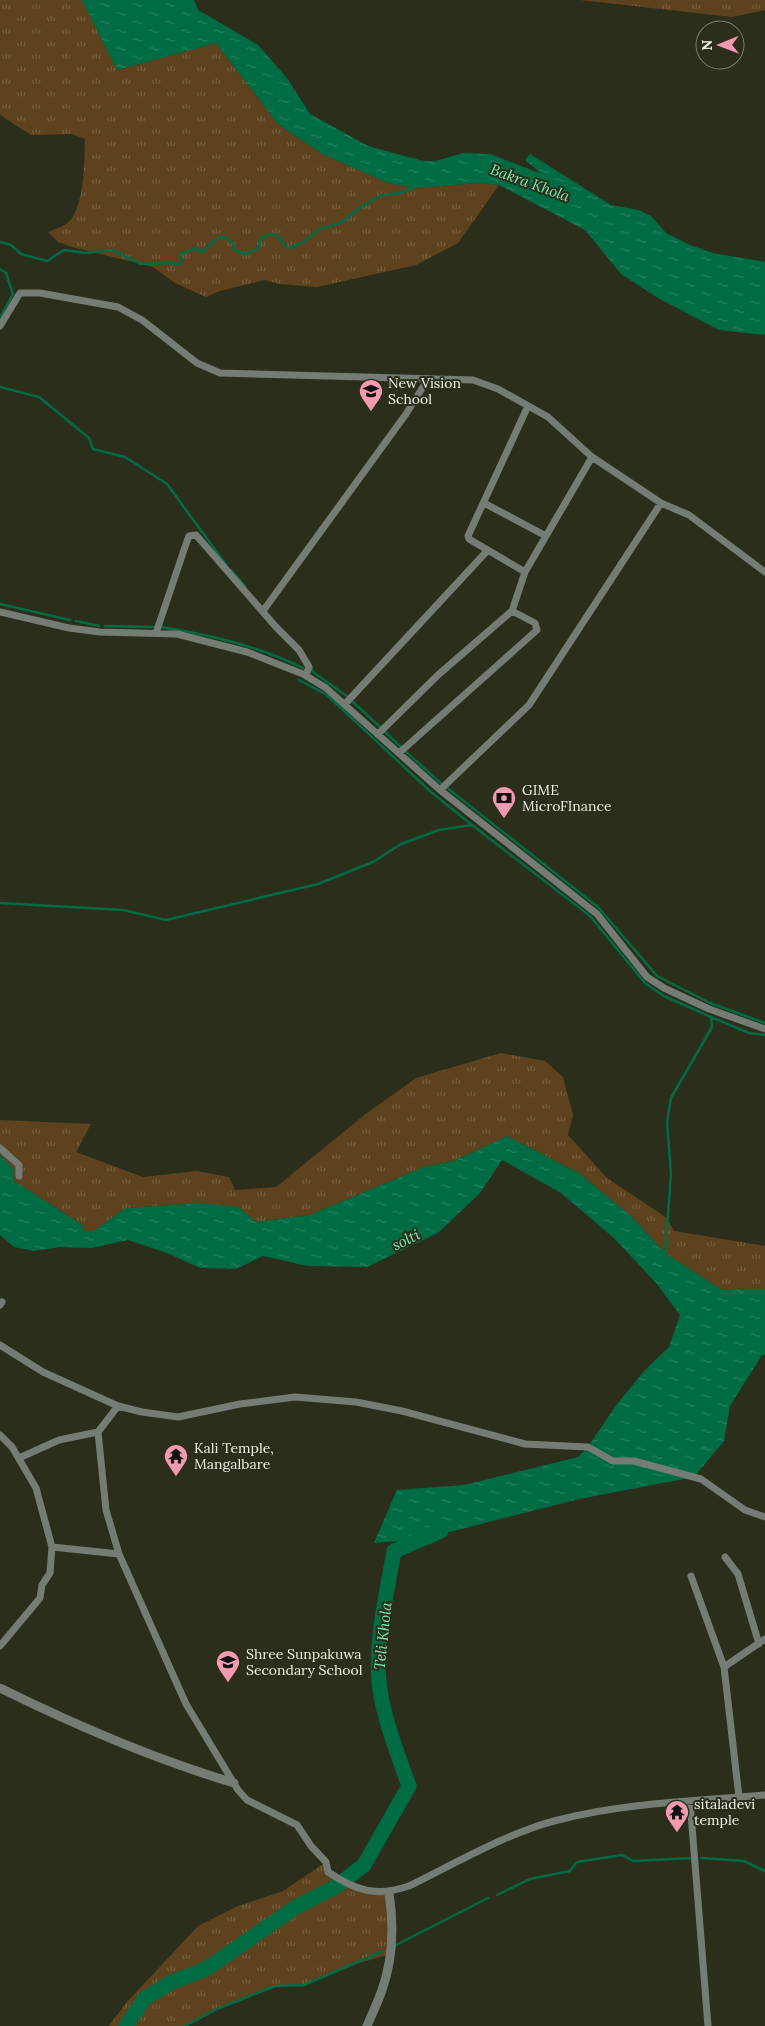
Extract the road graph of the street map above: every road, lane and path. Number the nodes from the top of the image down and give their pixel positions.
1 (0, 326) edge
2 (428, 379) junction
3 (528, 406) junction
4 (592, 457) junction
5 (661, 503) junction
6 (484, 504) junction
7 (546, 536) junction
8 (488, 550) junction
9 (525, 572) junction
10 (765, 572) edge
11 (263, 611) junction
12 (512, 611) junction
13 (0, 612) edge
14 (156, 633) junction
15 (306, 676) junction
16 (345, 704) junction
17 (378, 734) junction
18 (399, 753) junction
19 (440, 790) junction
20 (765, 1030) edge
21 (0, 1148) edge
22 (20, 1176) dead end
23 (0, 1345) edge
24 (118, 1406) junction
25 (98, 1432) junction
26 (0, 1435) edge
27 (19, 1458) junction
28 (765, 1517) edge
29 (52, 1547) junction
30 (119, 1554) junction
31 (725, 1557) dead end
32 (692, 1576) dead end
33 (762, 1641) edge
34 (0, 1646) edge
35 (724, 1667) junction
36 (0, 1688) edge
37 (234, 1783) junction
38 (765, 1795) edge
39 (739, 1797) junction
40 (690, 1801) junction
41 (389, 1893) junction
42 (367, 2026) edge
43 (708, 2026) edge

1 - 2 street
2 - 3 street
2 - 11 street
3 - 4 street
3 - 6 street
4 - 5 street
4 - 7 street
5 - 10 street
5 - 19 street
6 - 7 street
6 - 8 street
7 - 9 street
8 - 9 street
8 - 16 street
9 - 12 street
11 - 14 street
11 - 15 street
12 - 17 street
12 - 18 street
13 - 14 street
14 - 15 street
15 - 16 street
16 - 17 street
17 - 18 street
18 - 19 street
19 - 20 street
21 - 22 street
23 - 24 street
24 - 25 street
24 - 28 street
25 - 27 street
25 - 30 street
26 - 27 street
27 - 29 street
29 - 30 street
29 - 34 street
30 - 37 street
31 - 33 street
32 - 35 street
33 - 35 street
35 - 39 street
36 - 37 street
37 - 41 street
38 - 39 street
39 - 40 street
40 - 41 street
40 - 43 street
41 - 42 street

